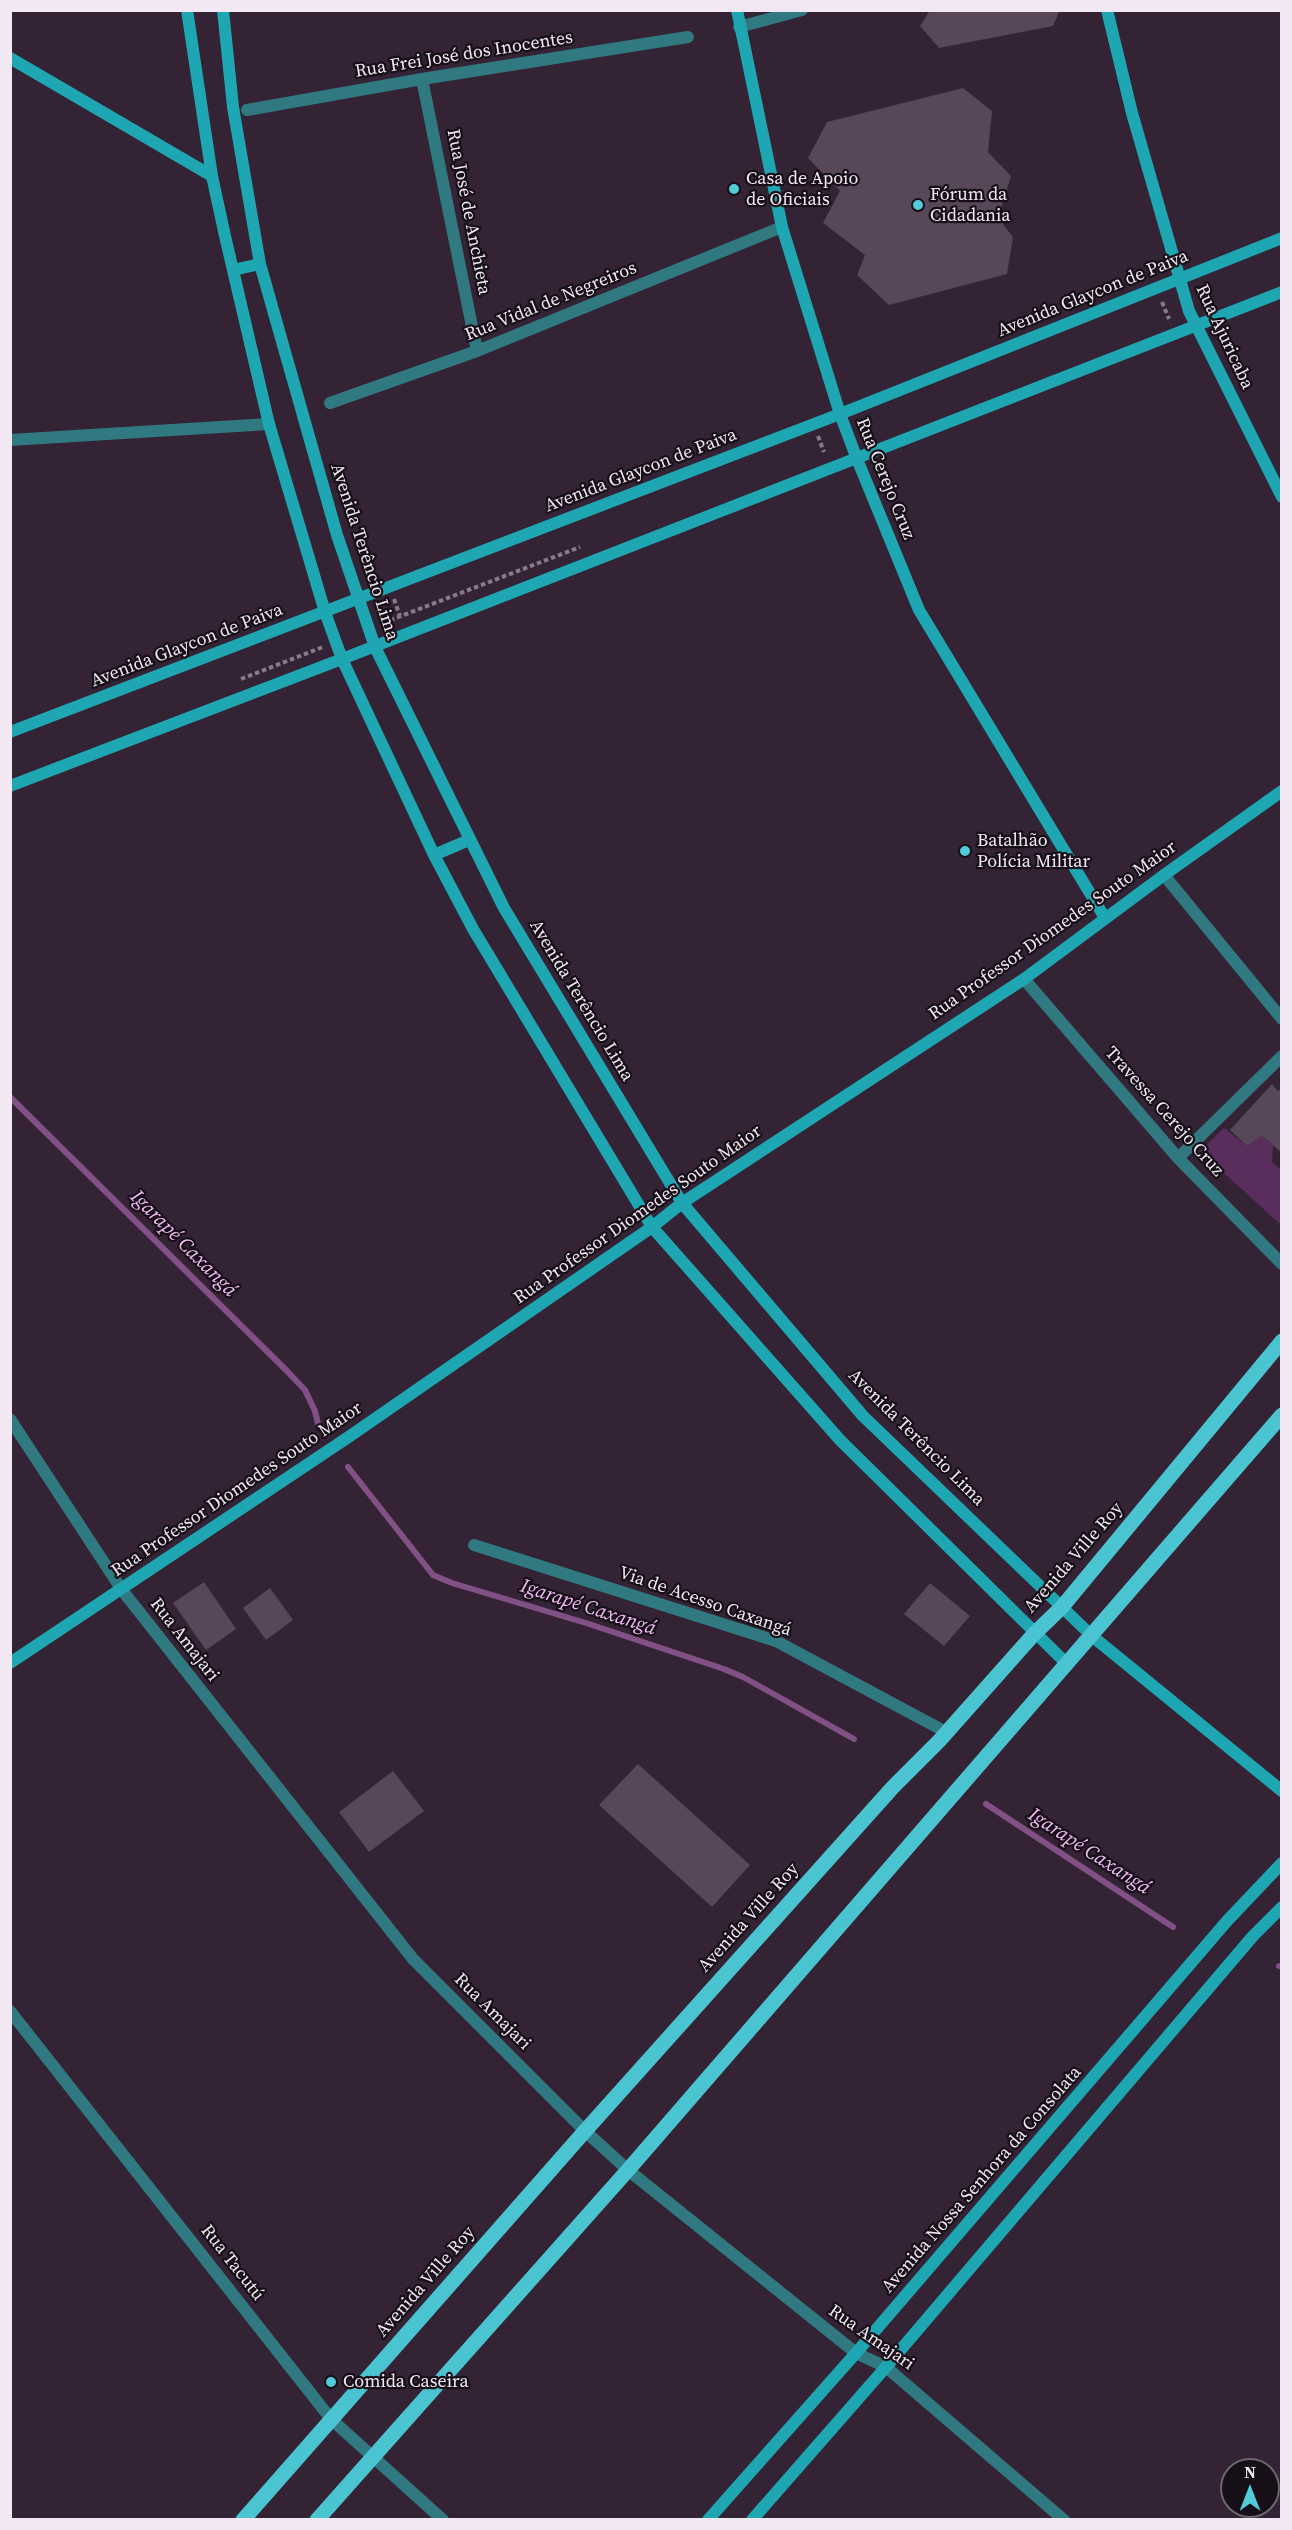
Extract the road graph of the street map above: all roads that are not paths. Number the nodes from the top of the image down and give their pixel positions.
1 (187, 10) edge
2 (223, 10) edge
3 (737, 10) edge
4 (802, 10) edge
5 (1107, 10) edge
6 (739, 27) junction
7 (688, 37) dead end
8 (10, 58) edge
9 (422, 79) junction
10 (246, 110) dead end
11 (212, 176) junction
12 (782, 227) junction
13 (1281, 238) edge
14 (261, 264) junction
15 (233, 270) junction
16 (1179, 280) junction
17 (1281, 292) edge
18 (1194, 325) junction
19 (477, 351) junction
20 (330, 403) dead end
21 (840, 414) junction
22 (270, 424) junction
23 (10, 440) edge
24 (857, 459) junction
25 (1281, 497) edge
26 (357, 599) junction
27 (326, 612) junction
28 (375, 647) junction
29 (342, 659) junction
30 (10, 732) edge
31 (10, 786) edge
32 (1281, 791) edge
33 (469, 840) junction
34 (434, 855) junction
35 (1164, 875) junction
36 (1105, 918) junction
37 (1024, 979) junction
38 (1281, 1019) edge
39 (1281, 1056) edge
40 (1178, 1158) junction
41 (682, 1203) junction
42 (652, 1227) junction
43 (1281, 1264) edge
44 (1281, 1341) edge
45 (1281, 1415) edge
46 (10, 1419) edge
47 (474, 1545) dead end
48 (122, 1590) junction
49 (1062, 1607) junction
50 (1034, 1634) junction
51 (1092, 1636) junction
52 (10, 1664) edge
53 (1067, 1664) junction
54 (943, 1737) junction
55 (1281, 1791) edge
56 (1281, 1863) edge
57 (1281, 1907) edge
58 (10, 2011) edge
59 (585, 2131) junction
60 (628, 2170) junction
61 (856, 2353) junction
62 (886, 2367) junction
63 (331, 2419) junction
64 (372, 2458) junction
65 (243, 2520) edge
66 (317, 2520) edge
67 (443, 2520) edge
68 (708, 2520) edge
69 (752, 2520) edge
70 (1064, 2520) edge

1 - 11 main road
2 - 14 main road, Avenida Terêncio Lima
3 - 6 main road, Rua Cerejo Cruz
4 - 6 street
5 - 16 main road, Rua Ajuricaba
6 - 12 main road, Rua Cerejo Cruz
7 - 9 street, Rua Frei José dos Inocentes
8 - 11 main road
9 - 10 street, Rua Frei José dos Inocentes
9 - 19 street, Rua José de Anchieta
11 - 15 main road
12 - 19 street, Rua Vidal de Negreiros
12 - 21 main road, Rua Cerejo Cruz
13 - 16 main road, Avenida Glaycon de Paiva
14 - 15 main road
14 - 26 main road, Avenida Terêncio Lima
15 - 22 main road
16 - 18 main road, Rua Ajuricaba
16 - 21 main road, Avenida Glaycon de Paiva
17 - 18 main road
18 - 24 main road
18 - 25 main road, Rua Ajuricaba
19 - 20 street, Rua Vidal de Negreiros
21 - 24 main road, Rua Cerejo Cruz
21 - 26 main road, Avenida Glaycon de Paiva
22 - 23 street
22 - 27 main road
24 - 28 main road
24 - 36 main road, Rua Cerejo Cruz
26 - 27 main road, Avenida Glaycon de Paiva
26 - 28 main road, Avenida Terêncio Lima
27 - 29 main road
27 - 30 main road, Avenida Glaycon de Paiva
28 - 29 main road
28 - 33 main road, Avenida Terêncio Lima
29 - 31 main road
29 - 34 main road
32 - 35 main road, Rua Professor Diomedes Souto Maior
33 - 34 main road
33 - 41 main road, Avenida Terêncio Lima
34 - 42 main road
35 - 36 main road, Rua Professor Diomedes Souto Maior
35 - 38 street
36 - 37 main road, Rua Professor Diomedes Souto Maior
37 - 40 street, Travessa Cerejo Cruz
37 - 41 main road, Rua Professor Diomedes Souto Maior
39 - 40 street
40 - 43 street, Travessa Cerejo Cruz
41 - 42 main road, Rua Professor Diomedes Souto Maior
41 - 49 main road, Avenida Terêncio Lima
42 - 48 main road, Rua Professor Diomedes Souto Maior
42 - 50 main road
44 - 49 main road, Avenida Ville Roy
45 - 51 main road
46 - 48 street, Rua Amajari
47 - 54 street, Via de Acesso Caxangá
48 - 52 main road, Rua Professor Diomedes Souto Maior
48 - 59 street, Rua Amajari
49 - 50 main road, Avenida Ville Roy
49 - 51 main road, Avenida Terêncio Lima
50 - 53 main road
50 - 54 main road, Avenida Ville Roy
51 - 53 main road
51 - 55 main road, Avenida Terêncio Lima
53 - 60 main road
54 - 59 main road, Avenida Ville Roy
56 - 61 main road, Avenida Nossa Senhora da Consolata
57 - 62 main road
58 - 63 street, Rua Tacutú
59 - 60 street, Rua Amajari
59 - 63 main road, Avenida Ville Roy
60 - 61 street, Rua Amajari
60 - 64 main road
61 - 62 street, Rua Amajari
61 - 68 main road, Avenida Nossa Senhora da Consolata
62 - 69 main road
62 - 70 street, Rua Amajari
63 - 64 street, Rua Tacutú
63 - 65 main road, Avenida Ville Roy
64 - 66 main road
64 - 67 street, Rua Tacutú

